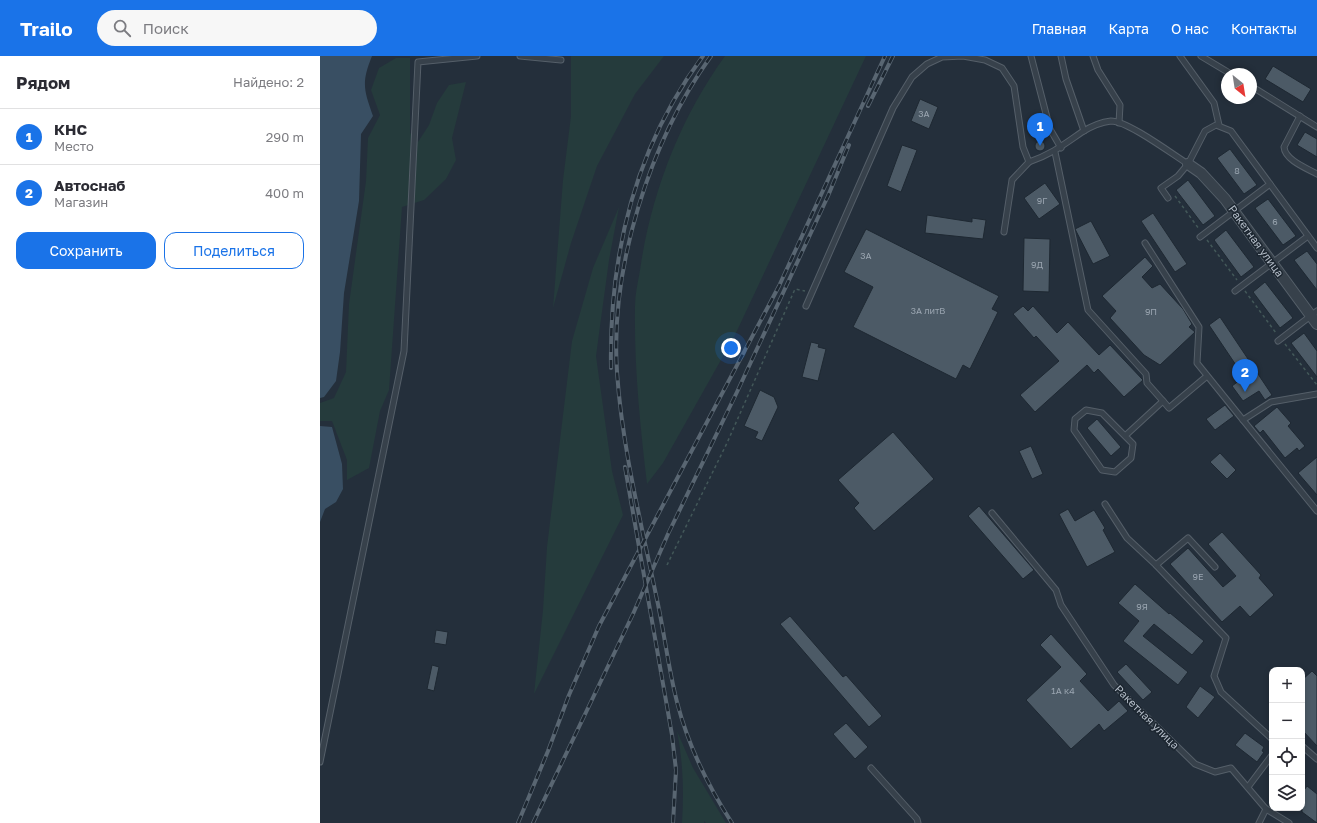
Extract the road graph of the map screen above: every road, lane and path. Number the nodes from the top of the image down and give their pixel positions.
1 (477, 56) edge
2 (520, 56) edge
3 (927, 56) edge
4 (1031, 56) edge
5 (1061, 56) edge
6 (1093, 56) edge
7 (1180, 56) edge
8 (1201, 56) edge
9 (561, 60) dead end
10 (927, 64) junction
11 (1221, 68) edge
12 (1257, 90) edge
13 (1300, 116) junction
14 (1119, 122) junction
15 (1219, 125) junction
16 (1317, 127) edge
17 (1084, 131) junction
18 (1061, 148) junction
19 (1055, 152) junction
20 (1029, 162) junction
21 (1188, 164) junction
22 (1317, 174) edge
23 (1270, 184) junction
24 (1166, 185) junction
25 (1168, 198) dead end
26 (1234, 211) junction
27 (1004, 232) dead end
28 (1201, 236) junction
29 (1308, 236) junction
30 (1145, 243) dead end
31 (1317, 248) edge
32 (1272, 262) junction
33 (1242, 286) junction
34 (1235, 291) dead end
35 (813, 292) junction
36 (806, 306) dead end
37 (1314, 313) edge
38 (1317, 324) edge
39 (1279, 340) junction
40 (1207, 376) junction
41 (1317, 385) edge
42 (1317, 394) edge
43 (1163, 401) junction
44 (1243, 420) junction
45 (1125, 436) junction
46 (1105, 504) dead end
47 (1317, 511) edge
48 (992, 513) dead end
49 (667, 565) dead end
50 (1156, 565) junction
51 (1214, 567) dead end
52 (1269, 736) edge
53 (1305, 749) edge
54 (1269, 759) edge
55 (1317, 759) edge
56 (320, 762) edge
57 (871, 768) dead end
58 (1248, 787) junction
59 (1266, 809) junction
60 (918, 823) edge
61 (1259, 823) edge
62 (1289, 823) edge

1 - 56 lane
2 - 9 lane
3 - 10 lane
4 - 18 lane
5 - 17 lane
6 - 14 lane
7 - 15 lane
8 - 11 lane
10 - 20 lane
10 - 35 lane
12 - 13 lane
13 - 16 lane
13 - 22 lane
14 - 17 lane
14 - 21 lane
15 - 21 lane
15 - 23 lane
17 - 18 lane
18 - 19 lane
19 - 20 lane
19 - 43 lane
20 - 27 lane
21 - 24 lane
21 - 26 street, Ракетная улица
23 - 26 lane
23 - 29 lane
24 - 25 lane
24 - 28 path
26 - 28 lane
26 - 32 street, Ракетная улица
28 - 33 path
29 - 31 lane
29 - 32 lane
30 - 40 lane
32 - 33 lane
32 - 37 street, Ракетная улица
33 - 34 lane
33 - 39 path
35 - 36 lane
35 - 49 path
37 - 38 street, Ракетная улица
37 - 39 lane
39 - 41 path
40 - 43 lane
40 - 44 lane
42 - 44 lane
43 - 45 lane
44 - 47 lane
45 - 45 lane
46 - 50 lane
48 - 58 lane, Ракетная улица
50 - 51 lane
50 - 52 lane
53 - 55 lane
54 - 58 lane
57 - 60 lane
58 - 59 lane, Ракетная улица
59 - 61 lane
59 - 62 lane, Ракетная улица

